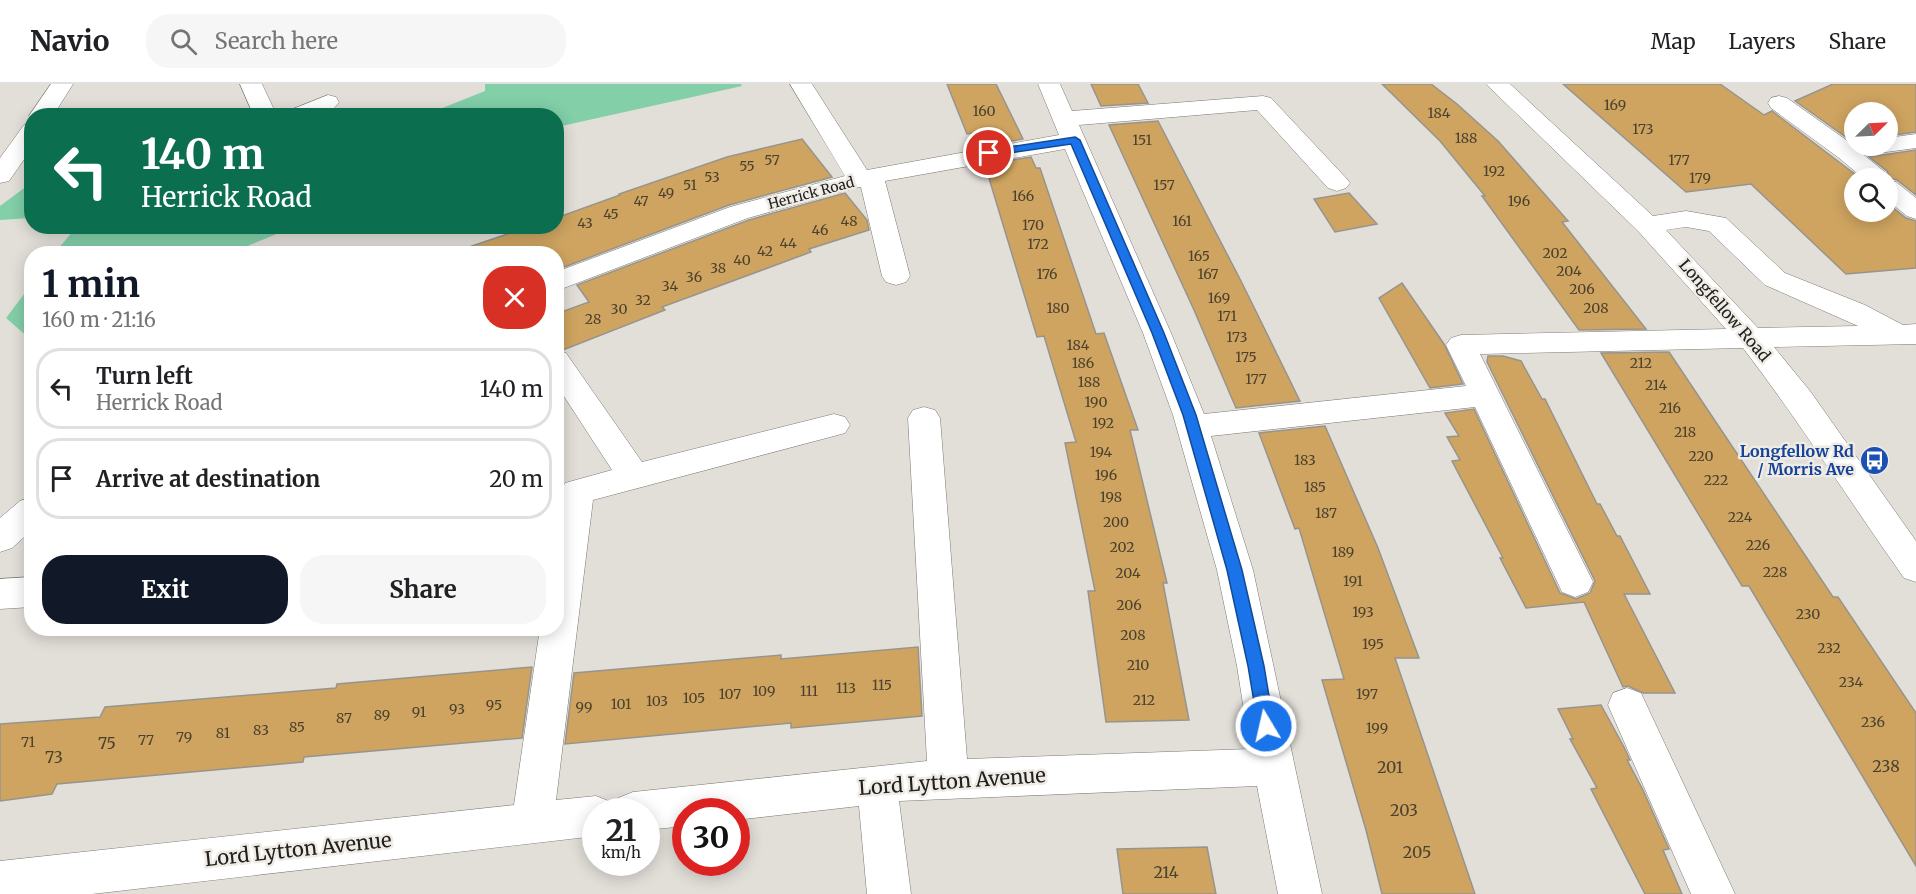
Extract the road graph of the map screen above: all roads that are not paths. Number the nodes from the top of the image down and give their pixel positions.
1 (63, 84) edge
2 (251, 84) edge
3 (801, 84) edge
4 (1049, 84) edge
5 (1246, 84) edge
6 (1497, 84) edge
7 (328, 102) dead end
8 (1263, 103) junction
9 (1779, 103) dead end
10 (46, 108) edge
11 (262, 108) edge
12 (314, 108) edge
13 (1070, 130) junction
14 (1916, 141) edge
15 (1898, 143) edge
16 (24, 146) edge
17 (1844, 150) edge
18 (1851, 156) edge
19 (14, 166) edge
20 (1865, 168) edge
21 (865, 178) junction
22 (1337, 183) dead end
23 (1898, 196) edge
24 (1916, 211) edge
25 (1647, 225) junction
26 (896, 276) dead end
27 (564, 279) edge
28 (1908, 334) edge
29 (1752, 339) junction
30 (564, 372) edge
31 (1484, 395) junction
32 (924, 418) dead end
33 (834, 424) dead end
34 (1192, 427) junction
35 (634, 476) junction
36 (24, 517) edge
37 (0, 538) edge
38 (1916, 568) edge
39 (1575, 582) dead end
40 (564, 588) edge
41 (24, 592) edge
42 (0, 594) edge
43 (557, 636) edge
44 (1627, 705) dead end
45 (1273, 766) junction
46 (948, 778) junction
47 (877, 784) junction
48 (660, 809) edge
49 (582, 818) edge
50 (532, 823) junction
51 (121, 881) edge
52 (0, 883) edge
53 (889, 894) edge
54 (1300, 894) edge
55 (1713, 894) edge

1 - 10 street
2 - 11 street
3 - 21 street
4 - 13 street
5 - 8 street
6 - 25 street, Longfellow Road
7 - 12 street
8 - 13 street, Herrick Road
8 - 22 street
9 - 17 street
13 - 21 street, Herrick Road
13 - 34 street
14 - 15 street
16 - 19 street
18 - 20 street
21 - 26 street
21 - 27 street, Herrick Road
23 - 24 street
25 - 28 street
25 - 29 street, Longfellow Road
28 - 29 street
29 - 31 street
29 - 38 street, Longfellow Road
30 - 35 street
31 - 34 street
31 - 39 street
32 - 46 street
33 - 35 street
34 - 45 street
35 - 40 street
36 - 37 street
41 - 42 street
43 - 50 street
44 - 55 street
45 - 46 street, Lord Lytton Avenue
45 - 54 street
46 - 47 street, Lord Lytton Avenue
47 - 48 street, Lord Lytton Avenue
47 - 53 street
49 - 50 street, Lord Lytton Avenue
50 - 51 street, Lord Lytton Avenue
51 - 52 street, Lord Lytton Avenue

